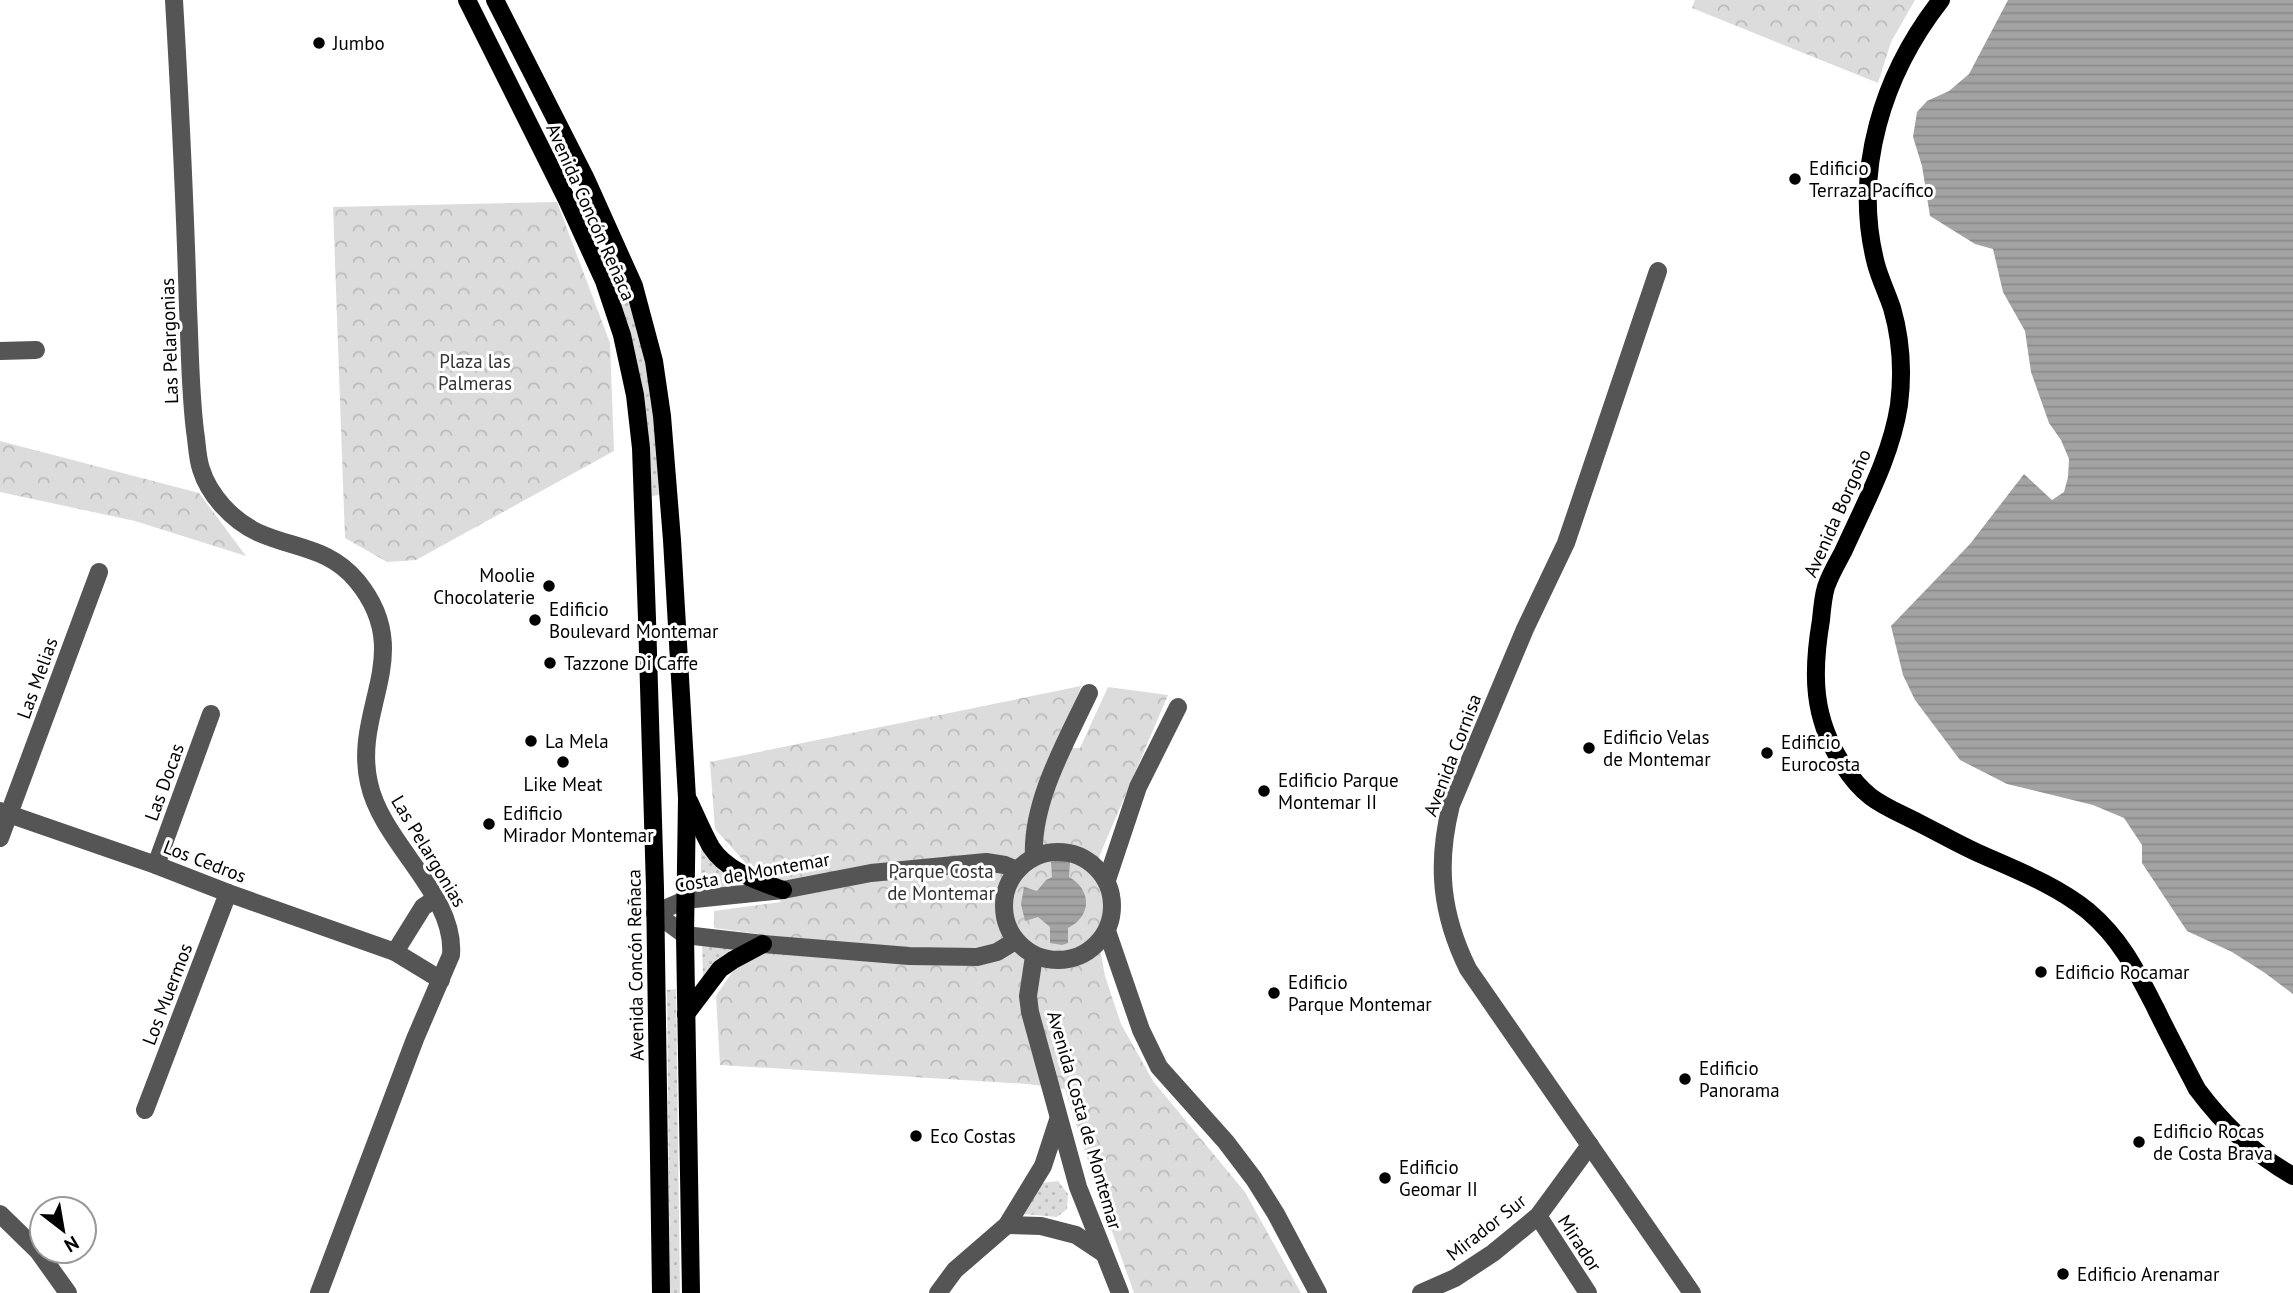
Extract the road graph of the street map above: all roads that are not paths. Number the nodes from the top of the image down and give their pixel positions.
1 (174, 0) edge
2 (467, 0) edge
3 (495, 0) edge
4 (1941, 0) edge
5 (1658, 271) dead end
6 (36, 350) dead end
7 (0, 351) edge
8 (99, 572) dead end
9 (1089, 693) dead end
10 (1178, 707) dead end
11 (211, 714) dead end
12 (687, 798) junction
13 (4, 812) edge
14 (0, 838) edge
15 (1034, 857) junction
16 (156, 865) junction
17 (1017, 870) junction
18 (1107, 880) junction
19 (783, 890) junction
20 (228, 893) junction
21 (435, 899) junction
22 (685, 900) junction
23 (655, 913) junction
24 (1107, 931) junction
25 (685, 935) junction
26 (1015, 940) junction
27 (764, 944) junction
28 (395, 952) junction
29 (1034, 956) junction
30 (441, 980) junction
31 (686, 1014) junction
32 (145, 1110) dead end
33 (1058, 1120) junction
34 (1590, 1145) junction
35 (2293, 1176) edge
36 (0, 1214) edge
37 (1538, 1216) junction
38 (1007, 1225) junction
39 (1103, 1253) junction
40 (68, 1293) edge
41 (319, 1293) edge
42 (662, 1293) edge
43 (691, 1293) edge
44 (938, 1293) edge
45 (1120, 1293) edge
46 (1318, 1293) edge
47 (1420, 1293) edge
48 (1588, 1293) edge
49 (1692, 1293) edge

1 - 21 street, Las Pelargonias
2 - 23 main road, Avenida Concón Reñaca
3 - 12 main road, Avenida Concón Reñaca
4 - 35 main road, Avenida Borgoño
5 - 34 street, Avenida Cornisa
6 - 7 street
8 - 13 street, Las Melias
9 - 15 street
10 - 18 street
11 - 16 street, Las Docas
12 - 19 main road
12 - 22 main road, Avenida Concón Reñaca
13 - 14 street, Las Melias
13 - 16 street, Los Cedros
15 - 17 street
15 - 18 street
16 - 20 street, Los Cedros
17 - 19 street, Costa de Montemar
17 - 26 street
18 - 24 street
19 - 22 street, Costa de Montemar
20 - 28 street, Los Cedros
20 - 32 street, Los Muermos
21 - 28 street
21 - 30 street, Las Pelargonias
22 - 23 street, Costa de Montemar
22 - 25 main road, Avenida Concón Reñaca
23 - 25 street, Costa de Montemar
23 - 42 main road, Avenida Concón Reñaca
24 - 29 street
24 - 46 street
25 - 27 street, Costa de Montemar
25 - 31 main road, Avenida Concón Reñaca
26 - 27 street, Costa de Montemar
26 - 29 street
27 - 31 main road
28 - 30 street, Los Cedros
29 - 33 street, Avenida Costa de Montemar
30 - 41 street, Las Pelargonias
31 - 43 main road, Avenida Concón Reñaca
33 - 38 street
33 - 39 street, Avenida Costa de Montemar
34 - 37 street, Mirador Sur
34 - 49 street, Avenida Cornisa
36 - 40 street
37 - 47 street, Mirador Sur
37 - 48 street, Mirador
38 - 39 street
38 - 44 street
39 - 45 street, Avenida Costa de Montemar

